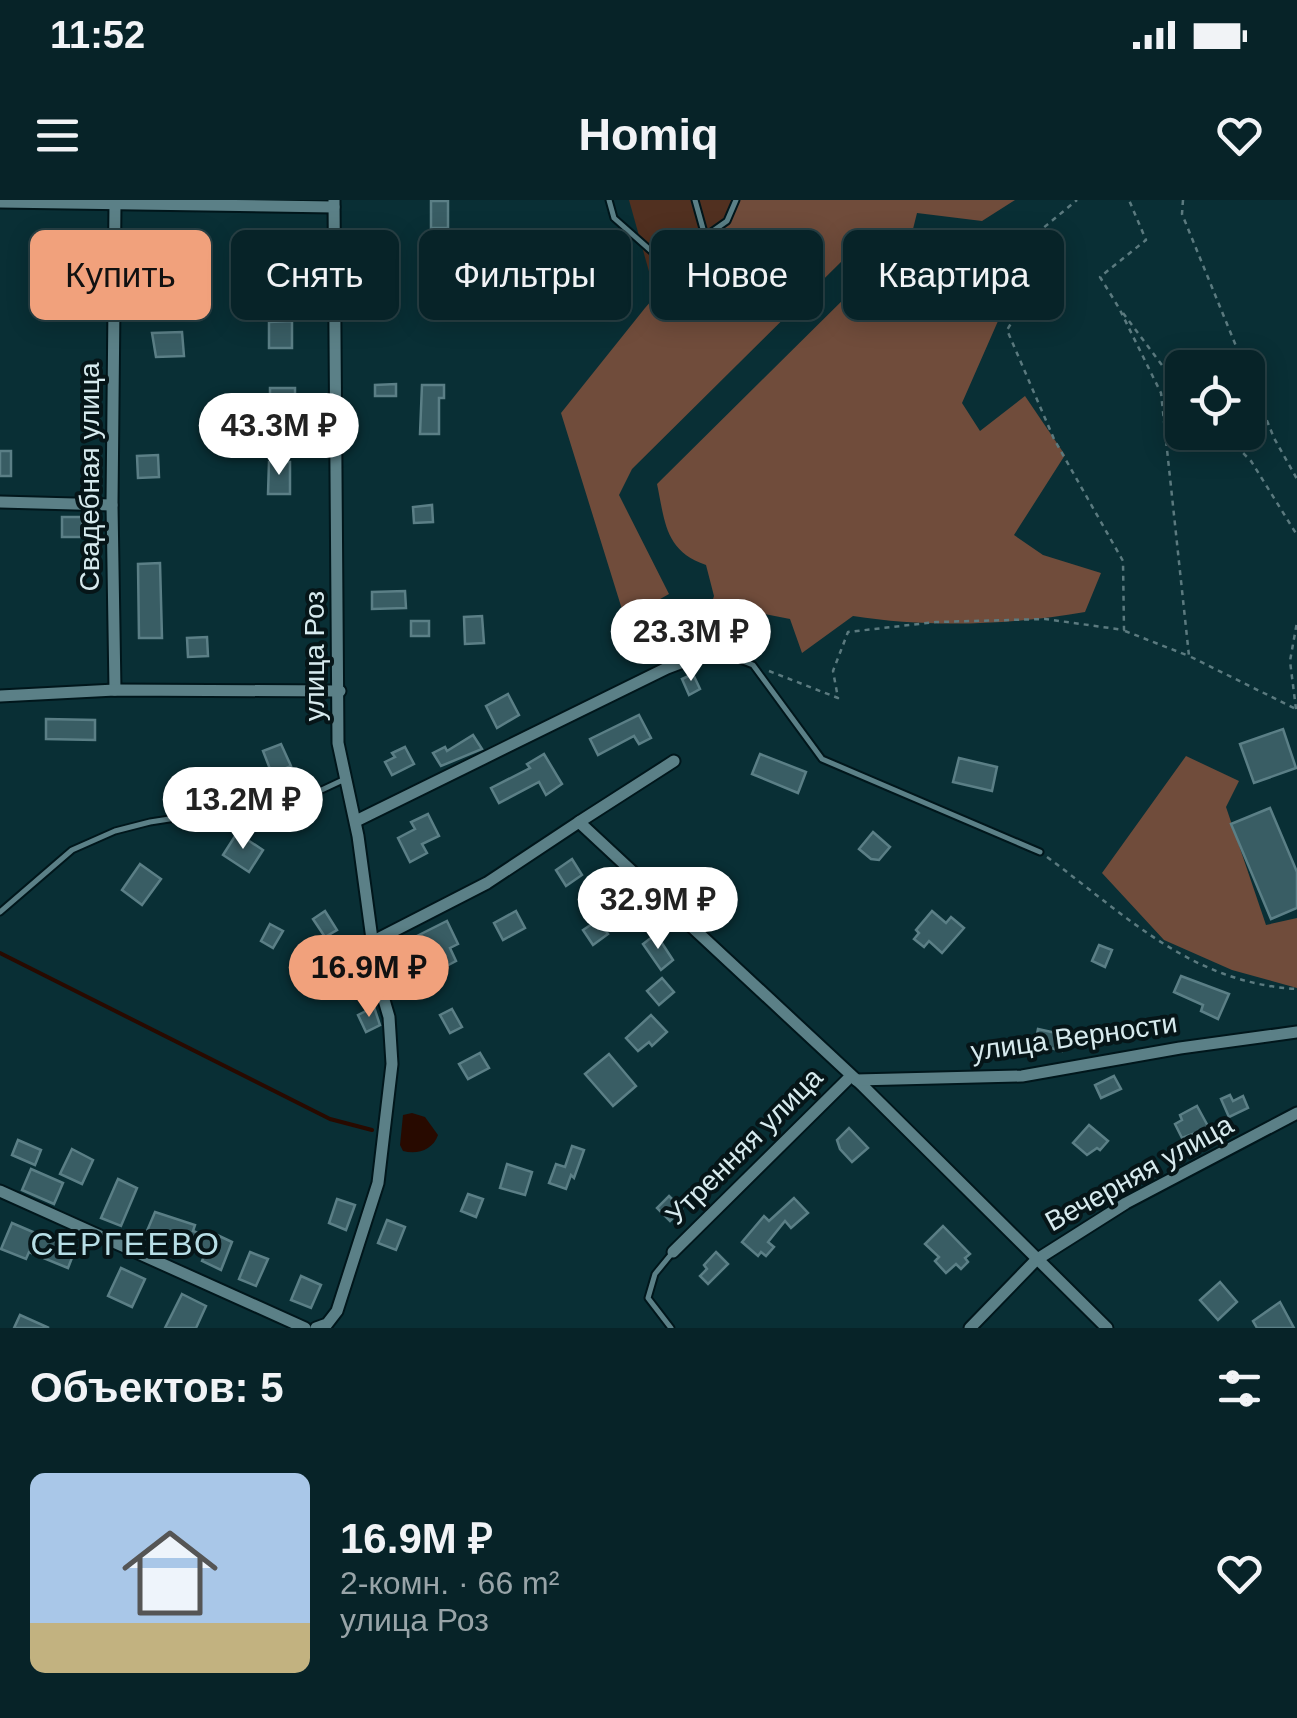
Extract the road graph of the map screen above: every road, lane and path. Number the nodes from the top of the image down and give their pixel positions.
1 (608, 200) edge
2 (695, 200) edge
3 (736, 200) edge
4 (1077, 200) edge
5 (1129, 200) edge
6 (1183, 200) edge
7 (0, 202) edge
8 (196, 202) edge
9 (115, 203) junction
10 (334, 203) edge
11 (704, 230) edge
12 (715, 230) edge
13 (651, 251) edge
14 (1119, 308) junction
15 (1238, 350) edge
16 (1165, 369) edge
17 (1265, 416) edge
18 (1240, 450) edge
19 (1297, 479) edge
20 (0, 502) edge
21 (112, 505) junction
22 (1297, 535) edge
23 (1297, 622) edge
24 (1124, 630) junction
25 (696, 656) joint
26 (1189, 656) junction
27 (754, 665) junction
28 (115, 690) junction
29 (340, 691) junction
30 (0, 696) edge
31 (1297, 710) edge
32 (674, 761) dead end
33 (344, 779) junction
34 (356, 820) junction
35 (579, 822) junction
36 (1040, 852) joint
37 (0, 912) edge
38 (374, 940) junction
39 (1297, 989) edge
40 (1297, 1032) edge
41 (854, 1078) junction
42 (1297, 1113) edge
43 (0, 1191) edge
44 (673, 1252) joint
45 (1036, 1260) junction
46 (305, 1328) edge
47 (316, 1328) edge
48 (671, 1328) edge
49 (970, 1328) edge
50 (1107, 1328) edge

1 - 13 lane
2 - 11 lane
3 - 12 lane
4 - 24 path
5 - 14 path
6 - 15 path
7 - 9 street
8 - 9 street
8 - 10 street
9 - 21 street, Свадебная улица
10 - 29 street, улица Роз
14 - 16 path
14 - 26 path
17 - 19 path
18 - 22 path
20 - 21 street
21 - 28 street, Свадебная улица
23 - 31 path
24 - 26 path
24 - 27 path
25 - 27 lane
25 - 34 street
26 - 31 path
27 - 36 lane
28 - 29 street
28 - 30 street
29 - 33 street, улица Роз
32 - 35 street
33 - 34 street, улица Роз
33 - 37 lane
34 - 38 street, улица Роз
35 - 38 street
35 - 41 street
36 - 39 path
38 - 47 street, улица Роз
40 - 41 street, улица Верности
41 - 44 street, Утренняя улица
41 - 45 street
42 - 45 street, Вечерняя улица
43 - 46 street
44 - 48 lane
45 - 49 street, Вечерняя улица
45 - 50 street

